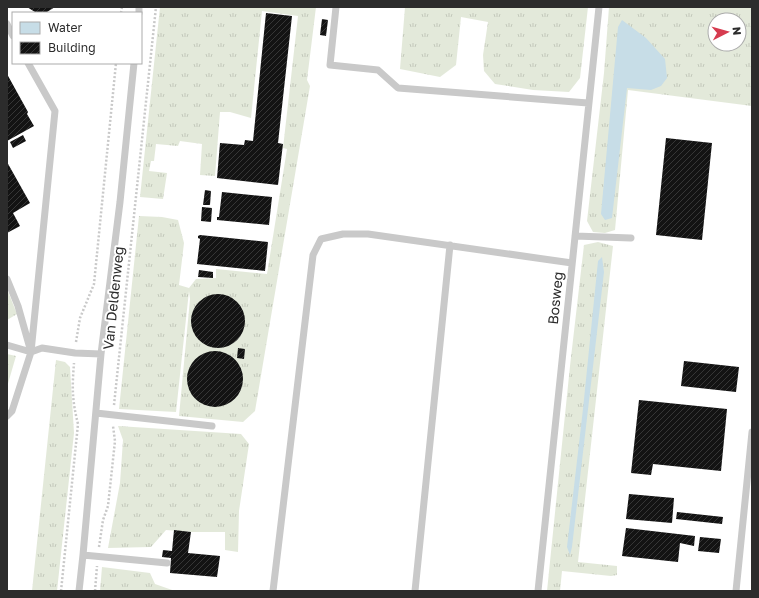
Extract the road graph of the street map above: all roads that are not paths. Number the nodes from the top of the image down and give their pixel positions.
1 (336, 7) edge
2 (599, 7) edge
3 (7, 24) edge
4 (12, 34) edge
5 (29, 64) edge
6 (134, 64) edge
7 (588, 103) junction
8 (575, 236) junction
9 (631, 238) dead end
10 (450, 246) junction
11 (572, 263) junction
12 (7, 279) edge
13 (7, 345) edge
14 (31, 352) junction
15 (102, 354) junction
16 (96, 413) junction
17 (7, 416) edge
18 (212, 426) dead end
19 (752, 432) edge
20 (83, 555) junction
21 (167, 563) dead end
22 (79, 591) edge
23 (273, 591) edge
24 (414, 591) edge
25 (538, 591) edge
26 (736, 591) edge

1 - 7 lane
2 - 7 lane, Bosweg
3 - 4 lane
5 - 14 lane
6 - 15 lane, Van Deldenweg
7 - 8 lane, Bosweg
8 - 9 lane
8 - 11 lane, Bosweg
10 - 11 lane
10 - 23 lane
10 - 24 lane
11 - 25 lane, Bosweg
12 - 14 lane
13 - 14 lane
14 - 15 lane
14 - 17 lane
15 - 16 lane, Van Deldenweg
16 - 18 lane
16 - 20 lane, Van Deldenweg
19 - 26 lane
20 - 21 lane
20 - 22 lane, Van Deldenweg

